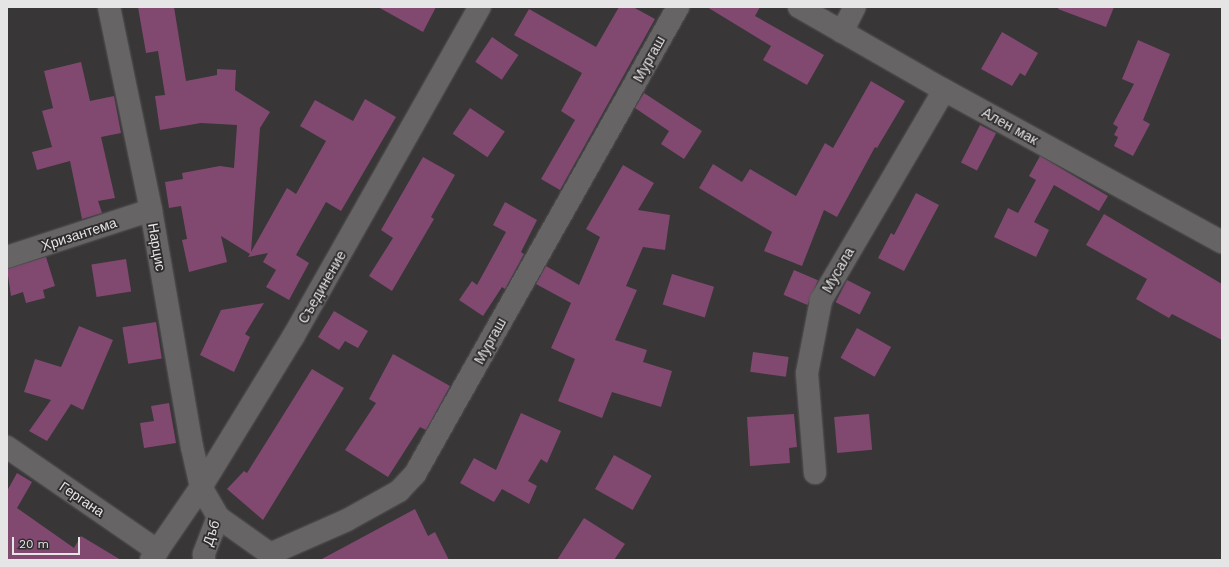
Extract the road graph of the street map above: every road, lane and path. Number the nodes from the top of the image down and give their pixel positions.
1 (109, 7) edge
2 (480, 7) edge
3 (678, 7) edge
4 (799, 7) edge
5 (855, 7) edge
6 (842, 32) junction
7 (944, 90) junction
8 (151, 210) junction
9 (1222, 242) edge
10 (7, 257) edge
11 (7, 447) edge
12 (815, 473) dead end
13 (201, 487) junction
14 (218, 517) junction
15 (154, 555) edge
16 (204, 560) edge

1 - 8 street, Нарцис
2 - 13 street, Съединение
3 - 14 street, Мургаш
4 - 6 street, Ален мак
5 - 6 street
6 - 7 street, Ален мак
7 - 9 street, Ален мак
7 - 12 street, Мусала
8 - 10 street, Хризантема
8 - 13 street, Нарцис
11 - 15 street, Гергана
13 - 14 street, Дъб
13 - 15 street, Съединение
14 - 16 street, Дъб

